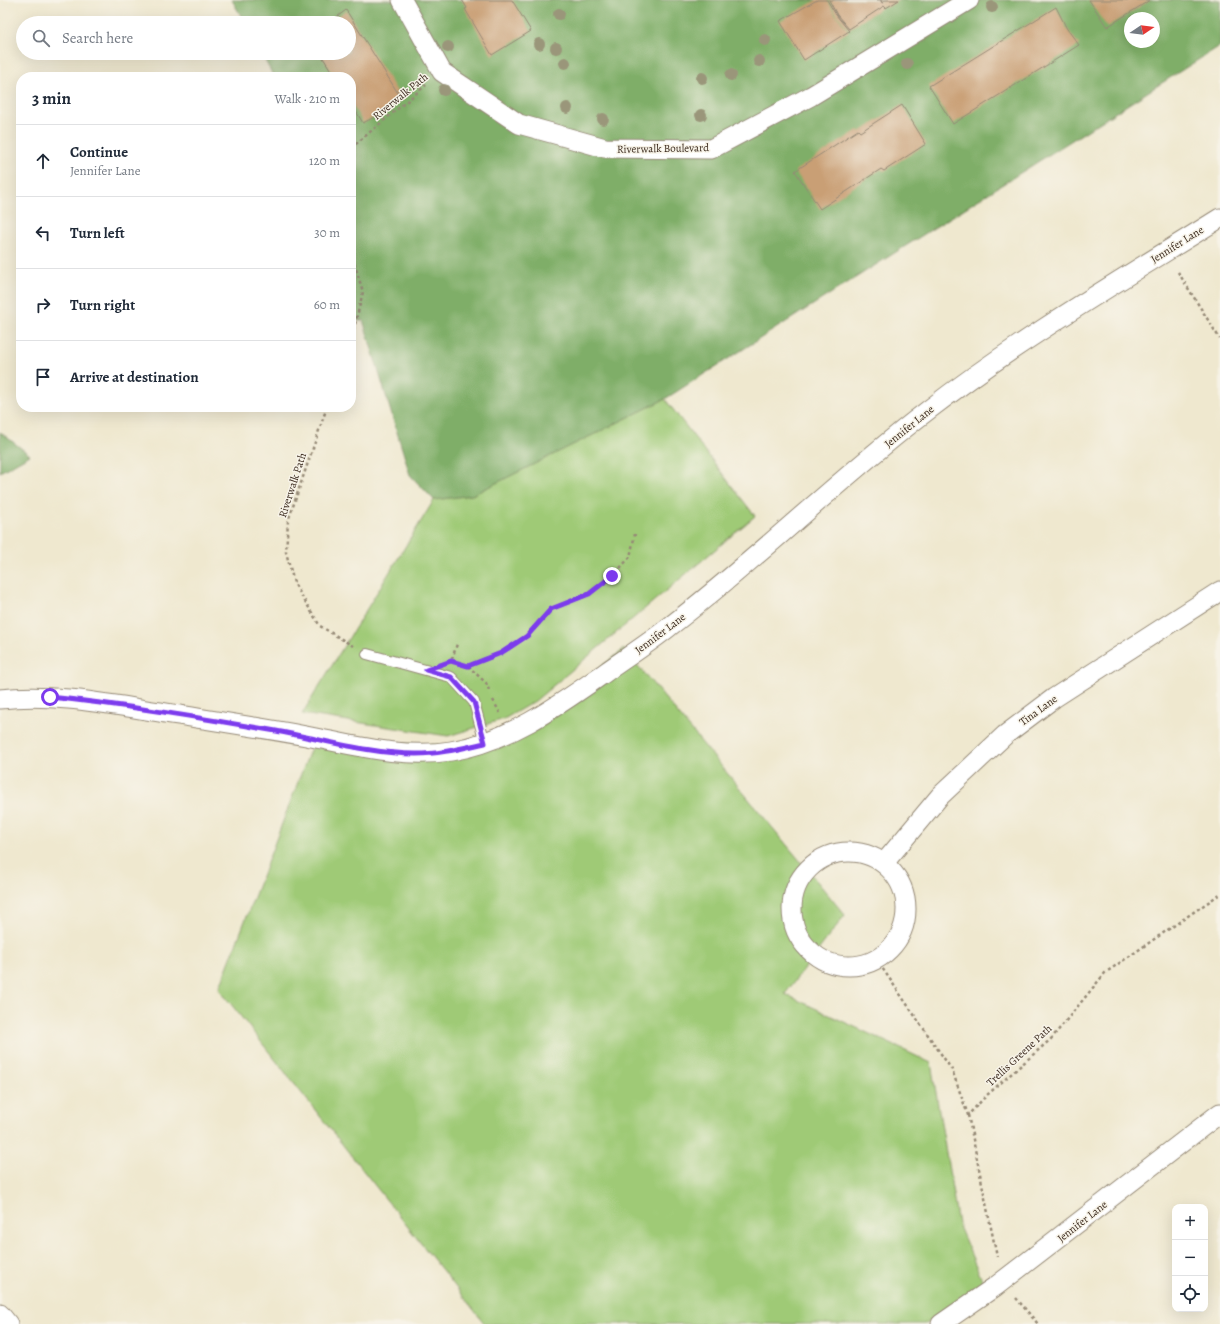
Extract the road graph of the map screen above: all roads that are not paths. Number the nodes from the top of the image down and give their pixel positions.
1 (402, 0) edge
2 (969, 0) edge
3 (1220, 218) edge
4 (1220, 591) edge
5 (367, 654) road end
6 (0, 699) edge
7 (485, 743) junction
8 (884, 863) junction
9 (1220, 1113) edge
10 (0, 1314) edge
11 (8, 1324) edge
12 (941, 1324) edge

1 - 2 street, Riverwalk Boulevard
3 - 7 street, Jennifer Lane
4 - 8 street, Tina Lane
5 - 7 lane
6 - 7 street, Jennifer Lane
8 - 8 street
9 - 12 street, Jennifer Lane
10 - 11 street

